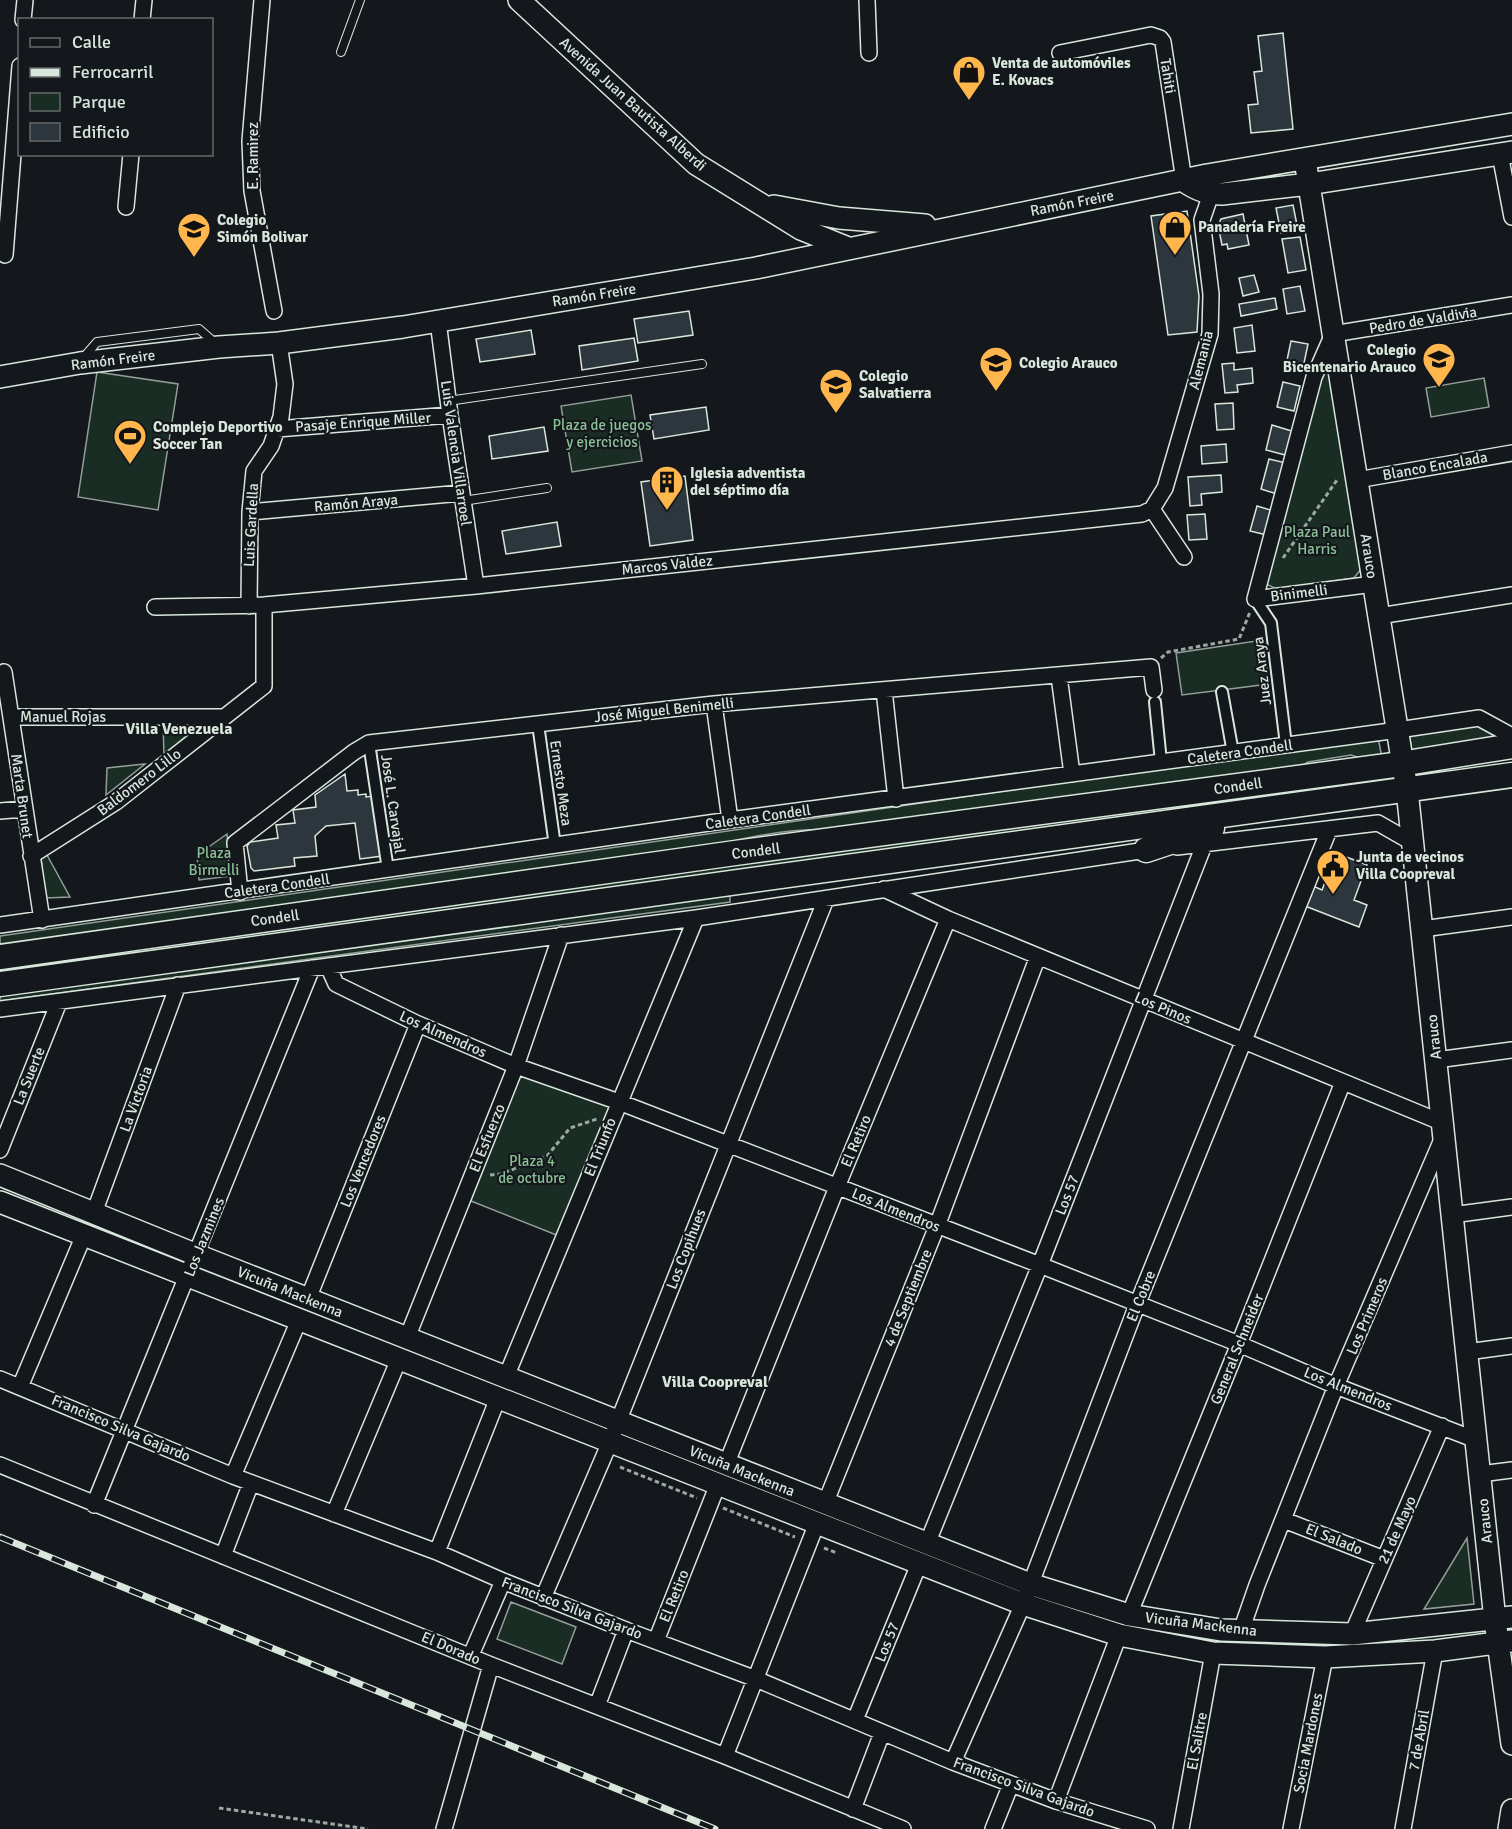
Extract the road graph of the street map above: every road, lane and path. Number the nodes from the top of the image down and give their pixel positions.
1 (25, 0) edge
2 (144, 0) edge
3 (262, 0) edge
4 (360, 0) edge
5 (519, 0) edge
6 (867, 0) edge
7 (23, 18) edge
8 (142, 18) edge
9 (341, 52) dead end
10 (869, 53) dead end
11 (1060, 53) dead end
12 (18, 91) edge
13 (1512, 124) edge
14 (1506, 153) edge
15 (130, 156) edge
16 (1305, 160) junction
17 (1234, 171) junction
18 (1184, 181) junction
19 (1309, 184) junction
20 (1211, 194) junction
21 (756, 202) junction
22 (126, 207) dead end
23 (1512, 217) edge
24 (967, 224) junction
25 (801, 229) junction
26 (849, 249) junction
27 (5, 255) dead end
28 (797, 259) junction
29 (1512, 305) edge
30 (274, 311) dead end
31 (438, 321) junction
32 (1333, 334) junction
33 (279, 343) junction
34 (702, 364) dead end
35 (0, 377) edge
36 (449, 408) junction
37 (277, 429) junction
38 (1512, 453) edge
39 (1353, 456) junction
40 (1357, 480) junction
41 (547, 488) dead end
42 (462, 497) junction
43 (1152, 509) junction
44 (250, 512) junction
45 (1184, 557) dead end
46 (1281, 561) dead end
47 (1374, 584) junction
48 (476, 586) junction
49 (1512, 595) edge
50 (1255, 599) junction
51 (264, 605) junction
52 (249, 606) junction
53 (155, 607) dead end
54 (1379, 616) junction
55 (1151, 667) junction
56 (4, 672) dead end
57 (1059, 676) junction
58 (884, 690) junction
59 (1222, 692) dead end
60 (1155, 696) joint
61 (714, 704) junction
62 (10, 717) junction
63 (224, 717) junction
64 (538, 724) junction
65 (1398, 730) junction
66 (1512, 736) edge
67 (369, 743) junction
68 (1286, 746) junction
69 (1512, 746) edge
70 (1233, 753) junction
71 (1161, 762) junction
72 (1403, 763) junction
73 (1072, 774) junction
74 (1512, 775) edge
75 (1407, 790) junction
76 (896, 799) junction
77 (24, 808) junction
78 (1271, 809) junction
79 (0, 812) edge
80 (730, 820) junction
81 (1329, 830) junction
82 (1413, 843) junction
83 (1204, 845) junction
84 (555, 846) junction
85 (1146, 850) junction
86 (31, 856) junction
87 (388, 870) junction
88 (884, 889) junction
89 (240, 892) junction
90 (826, 899) junction
91 (1512, 917) edge
92 (696, 918) junction
93 (948, 919) junction
94 (42, 920) junction
95 (0, 925) edge
96 (1422, 929) junction
97 (561, 935) junction
98 (1038, 956) junction
99 (0, 957) edge
100 (328, 966) junction
101 (312, 968) junction
102 (0, 984) edge
103 (178, 985) junction
104 (1143, 999) junction
105 (59, 1002) junction
106 (0, 1009) edge
107 (418, 1024) junction
108 (1244, 1042) junction
109 (1512, 1050) edge
110 (1436, 1060) junction
111 (516, 1066) junction
112 (1343, 1082) junction
113 (616, 1108) junction
114 (1443, 1129) junction
115 (727, 1144) junction
116 (0, 1150) edge
117 (0, 1174) edge
118 (472, 1176) junction
119 (837, 1187) junction
120 (0, 1202) edge
121 (1512, 1207) edge
122 (94, 1213) junction
123 (1452, 1215) junction
124 (937, 1226) junction
125 (84, 1235) junction
126 (197, 1255) junction
127 (1040, 1265) junction
128 (188, 1276) junction
129 (308, 1299) junction
130 (1137, 1305) junction
131 (299, 1320) junction
132 (407, 1338) junction
133 (1239, 1344) junction
134 (1512, 1346) edge
135 (1467, 1352) junction
136 (399, 1359) junction
137 (506, 1377) junction
138 (0, 1379) edge
139 (20, 1386) junction
140 (1336, 1386) junction
141 (498, 1398) junction
142 (618, 1422) junction
143 (1442, 1426) junction
144 (124, 1429) junction
145 (1476, 1440) junction
146 (610, 1442) junction
147 (0, 1465) edge
148 (1512, 1470) edge
149 (1480, 1474) junction
150 (722, 1475) junction
151 (233, 1476) junction
152 (250, 1483) junction
153 (825, 1504) junction
154 (94, 1505) junction
155 (334, 1514) junction
156 (1284, 1520) junction
157 (817, 1523) junction
158 (927, 1544) junction
159 (437, 1552) junction
160 (222, 1556) junction
161 (1384, 1559) junction
162 (919, 1564) junction
163 (503, 1581) junction
164 (1030, 1584) junction
165 (543, 1598) junction
166 (1023, 1604) junction
167 (1129, 1615) junction
168 (1504, 1618) edge
169 (626, 1630) junction
170 (1241, 1631) junction
171 (1352, 1634) junction
172 (1119, 1635) junction
173 (656, 1641) junction
174 (1505, 1642) edge
175 (1435, 1651) junction
176 (1213, 1653) junction
177 (471, 1655) junction
178 (1325, 1658) junction
179 (490, 1665) junction
180 (756, 1679) junction
181 (597, 1706) junction
182 (855, 1720) junction
183 (882, 1733) junction
184 (1512, 1744) edge
185 (725, 1756) junction
186 (953, 1762) junction
187 (1011, 1784) junction
188 (1056, 1801) junction
189 (219, 1808) dead end
190 (852, 1809) junction
191 (1512, 1810) edge
192 (1141, 1828) edge
193 (368, 1829) edge
194 (444, 1829) edge
195 (903, 1829) edge
196 (993, 1829) edge
197 (1181, 1829) edge
198 (1291, 1829) edge
199 (1403, 1829) edge
200 (1509, 1829) edge

1 - 7 street
2 - 8 street
3 - 30 street, E. Ramirez
4 - 9 lane
5 - 21 main road, Avenida Juan Bautista Alberdi
6 - 10 street
11 - 18 street, Tahiti
12 - 27 street
13 - 16 main road, Ramón Freire
14 - 19 main road
14 - 23 street
15 - 22 street
16 - 17 main road, Ramón Freire
16 - 19 main road, Arauco
17 - 18 main road, Ramón Freire
17 - 20 main road
18 - 20 main road
18 - 24 main road, Ramón Freire
19 - 20 main road
19 - 32 main road, Arauco
20 - 43 street, Alemania
21 - 24 main road
21 - 25 main road, Avenida Juan Bautista Alberdi
24 - 26 main road, Ramón Freire
25 - 26 main road, Avenida Juan Bautista Alberdi
25 - 28 main road
26 - 28 main road, Ramón Freire
28 - 31 main road, Ramón Freire
29 - 32 street, Pedro de Valdivia
31 - 33 main road, Ramón Freire
31 - 36 street, Luis Valencia Villarroel
32 - 39 main road, Arauco
32 - 50 street
33 - 35 main road, Ramón Freire
33 - 37 street, Luis Gardella
34 - 36 lane
36 - 37 street, Pasaje Enrique Miller
36 - 42 street, Luis Valencia Villarroel
37 - 44 street, Luis Gardella
38 - 40 street, Blanco Encalada
39 - 40 main road, Arauco
39 - 46 path
40 - 47 main road, Arauco
41 - 42 lane
42 - 44 street, Ramón Araya
42 - 48 street, Luis Valencia Villarroel
43 - 45 street
43 - 48 street, Marcos Valdez
44 - 52 street, Luis Gardella
47 - 50 street, Binimelli
47 - 54 main road, Arauco
48 - 51 street, Marcos Valdez
49 - 54 street
50 - 55 path, Binimelli
50 - 68 street, Juez Araya
51 - 52 street, Marcos Valdez
51 - 63 street, Baldomero Lillo
52 - 53 street, Marcos Valdez
54 - 65 main road, Arauco
55 - 57 street, José Miguel Benimelli
55 - 60 street
56 - 62 street, Marta Brunet
57 - 58 street, José Miguel Benimelli
57 - 73 street
58 - 61 street, José Miguel Benimelli
58 - 76 street
59 - 70 street
60 - 71 street
61 - 64 street, José Miguel Benimelli
61 - 80 street
62 - 63 street, Manuel Rojas
62 - 77 street, Marta Brunet
63 - 86 street, Baldomero Lillo
64 - 67 street, José Miguel Benimelli
64 - 84 street, Ernesto Meza
65 - 66 street, Caletera Condell
65 - 68 street, Caletera Condell
65 - 72 main road, Arauco
67 - 87 street, José L. Carvajal
67 - 89 street, José Miguel Benimelli
68 - 70 street, Caletera Condell
69 - 72 main road, Condell
70 - 71 street, Caletera Condell
71 - 73 street, Caletera Condell
72 - 75 main road, Arauco
72 - 99 main road, Condell
73 - 76 street, Caletera Condell
74 - 75 main road, Condell
75 - 78 main road, Condell
75 - 82 main road, Arauco
76 - 80 street, Caletera Condell
77 - 79 street
77 - 86 street, Marta Brunet
78 - 85 main road
78 - 102 main road, Condell
80 - 84 street, Caletera Condell
81 - 82 street
81 - 83 street
81 - 108 street, El Cobre
82 - 96 main road, Arauco
83 - 85 street
83 - 104 street, Los 57
84 - 87 street, Caletera Condell
85 - 88 street
86 - 94 street, Marta Brunet
87 - 89 street, Caletera Condell
88 - 90 street
88 - 93 street, Los Pinos
89 - 94 street, Caletera Condell
90 - 92 street
90 - 115 street, Los Copihues
91 - 96 street
92 - 97 street
92 - 113 street, El Triunfo
93 - 98 street, Los Pinos
93 - 119 street, El Retiro
94 - 95 street, Caletera Condell
96 - 110 main road, Arauco
97 - 100 street
97 - 111 street, El Esfuerzo
98 - 104 street, Los Pinos
98 - 124 street, 4 de Septiembre
100 - 101 street
100 - 107 street, Los Almendros
101 - 103 street
101 - 126 street, Los Jazmines
103 - 105 street
103 - 122 street, La Victoria
104 - 108 street, Los Pinos
104 - 127 street, Los 57
105 - 106 street
105 - 116 street, La Suerte
107 - 111 street, Los Almendros
107 - 129 street, Los Vencedores
108 - 112 street, Los Pinos
108 - 130 street, El Cobre
109 - 110 street
110 - 114 main road, Arauco
111 - 113 street, Los Almendros
111 - 118 street, El Esfuerzo
112 - 114 street, Los Pinos
112 - 133 street, General Schneider
113 - 115 street, Los Almendros
113 - 118 path
113 - 137 street, El Triunfo
114 - 123 main road, Arauco
114 - 140 street, Los Primeros
115 - 119 street, Los Almendros
115 - 142 street, Los Copihues
117 - 122 main road, Vicuña Mackenna
118 - 132 street, El Esfuerzo
119 - 124 street, Los Almendros
119 - 150 street, El Retiro
120 - 125 main road, Vicuña Mackenna
121 - 123 street
122 - 126 main road, Vicuña Mackenna
123 - 135 main road, Arauco
124 - 127 street, Los Almendros
124 - 153 street, 4 de Septiembre
125 - 128 main road, Vicuña Mackenna
125 - 139 street
126 - 128 street, Los Jazmines
126 - 129 main road, Vicuña Mackenna
127 - 130 street, Los Almendros
127 - 158 street, Los 57
128 - 131 main road, Vicuña Mackenna
128 - 144 street, Los Jazmines
129 - 132 main road, Vicuña Mackenna
130 - 133 street, Los Almendros
130 - 164 street, El Cobre
131 - 136 main road, Vicuña Mackenna
131 - 151 street
132 - 137 main road, Vicuña Mackenna
133 - 140 street, Los Almendros
133 - 167 street, General Schneider
134 - 135 street
135 - 145 main road, Arauco
136 - 141 main road, Vicuña Mackenna
136 - 155 street
137 - 142 main road, Vicuña Mackenna
138 - 139 street, Francisco Silva Gajardo
139 - 144 street, Francisco Silva Gajardo
140 - 143 street, Los Almendros
140 - 156 street, Los Primeros
141 - 146 main road, Vicuña Mackenna
141 - 159 street
142 - 146 street, Los Copihues
142 - 150 main road, Vicuña Mackenna
143 - 145 street, Los Almendros
143 - 161 street, 21 de Mayo
144 - 151 street, Francisco Silva Gajardo
144 - 154 street, Los Jazmines
145 - 149 main road, Arauco
146 - 150 main road, Vicuña Mackenna
146 - 165 street, Los Copihues
147 - 154 street, El Dorado
148 - 149 street
149 - 168 main road, Arauco
150 - 153 main road, Vicuña Mackenna
150 - 157 main road, Vicuña Mackenna
150 - 173 street, El Retiro
151 - 152 street, Francisco Silva Gajardo
152 - 155 street, Francisco Silva Gajardo
152 - 160 street
153 - 158 main road, Vicuña Mackenna
154 - 160 street, El Dorado
155 - 159 street, Francisco Silva Gajardo
156 - 161 street, El Salado
156 - 170 street, Los Primeros
157 - 162 main road, Vicuña Mackenna
157 - 180 street
158 - 164 main road, Vicuña Mackenna
159 - 163 street, Francisco Silva Gajardo
160 - 177 street, El Dorado
161 - 171 street, 21 de Mayo
162 - 166 main road, Vicuña Mackenna
162 - 182 street, Los 57
163 - 165 street, Francisco Silva Gajardo
163 - 177 street
164 - 166 street, El Cobre
164 - 167 main road, Vicuña Mackenna
165 - 169 street, Francisco Silva Gajardo
166 - 172 main road, Vicuña Mackenna
166 - 186 street, El Cobre
167 - 170 main road, Vicuña Mackenna
168 - 171 main road, Vicuña Mackenna
168 - 174 main road, Arauco
169 - 173 street, Francisco Silva Gajardo
169 - 181 street
170 - 171 main road, Vicuña Mackenna
172 - 176 main road, Vicuña Mackenna
172 - 188 street
173 - 180 street, Francisco Silva Gajardo
174 - 175 main road, Vicuña Mackenna
174 - 184 main road, Arauco
175 - 178 main road, Vicuña Mackenna
175 - 199 street, 7 de Abril
176 - 178 main road, Vicuña Mackenna
176 - 197 street, El Salitre
177 - 179 street, El Dorado
178 - 198 street, Socia Mardones
179 - 181 street, El Dorado
179 - 194 street
180 - 182 street, Francisco Silva Gajardo
180 - 185 street
181 - 185 street, El Dorado
182 - 183 street, Francisco Silva Gajardo
183 - 186 street, Francisco Silva Gajardo
183 - 190 street
185 - 190 street, El Dorado
186 - 187 street, Francisco Silva Gajardo
187 - 188 street, Francisco Silva Gajardo
187 - 196 street
188 - 192 street, Francisco Silva Gajardo
189 - 193 path
190 - 195 street, El Dorado
191 - 200 main road

